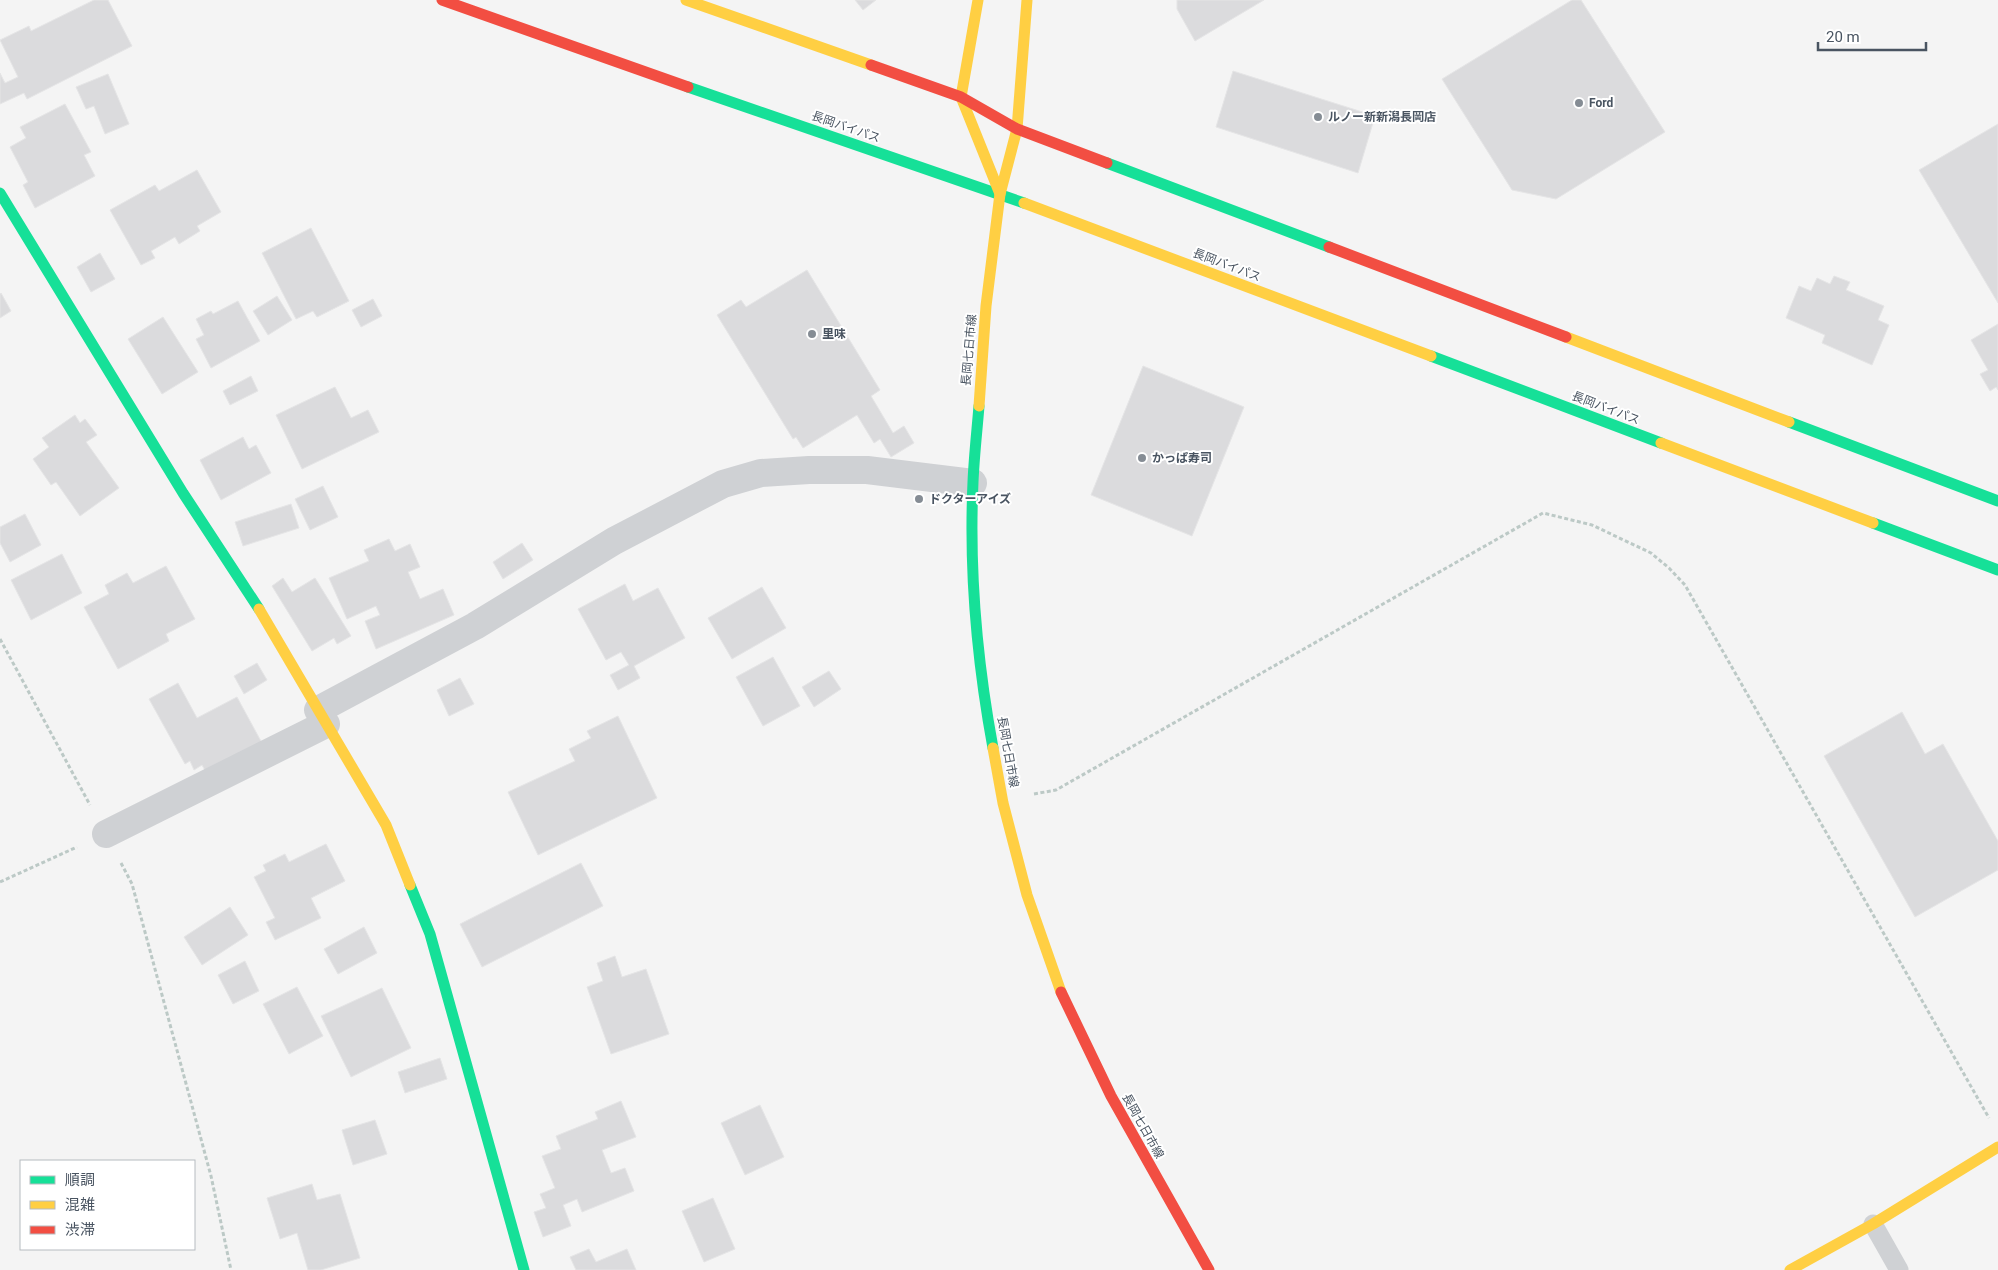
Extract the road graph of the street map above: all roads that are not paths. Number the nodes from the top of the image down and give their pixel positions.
1 (442, 0) edge
2 (686, 0) edge
3 (978, 0) edge
4 (1027, 0) edge
5 (961, 97) junction
6 (1017, 129) junction
7 (0, 193) edge
8 (1000, 194) junction
9 (973, 483) junction
10 (1998, 501) edge
11 (1998, 570) edge
12 (322, 717) junction
13 (106, 834) road end
14 (1998, 1148) edge
15 (1873, 1224) junction
16 (524, 1270) edge
17 (1209, 1270) edge
18 (1790, 1270) edge
19 (1899, 1270) edge

1 - 8 main road, 長岡バイパス
2 - 5 main road
3 - 5 main road
4 - 6 main road, 長岡七日市線
5 - 6 main road
5 - 8 main road, 長岡七日市線
6 - 8 main road, 長岡七日市線
6 - 10 main road
7 - 12 main road
8 - 9 main road, 長岡七日市線
8 - 11 main road, 長岡バイパス
9 - 12 street
9 - 17 main road, 長岡七日市線
12 - 13 street
12 - 16 main road
14 - 15 main road
15 - 18 main road
15 - 19 lane

